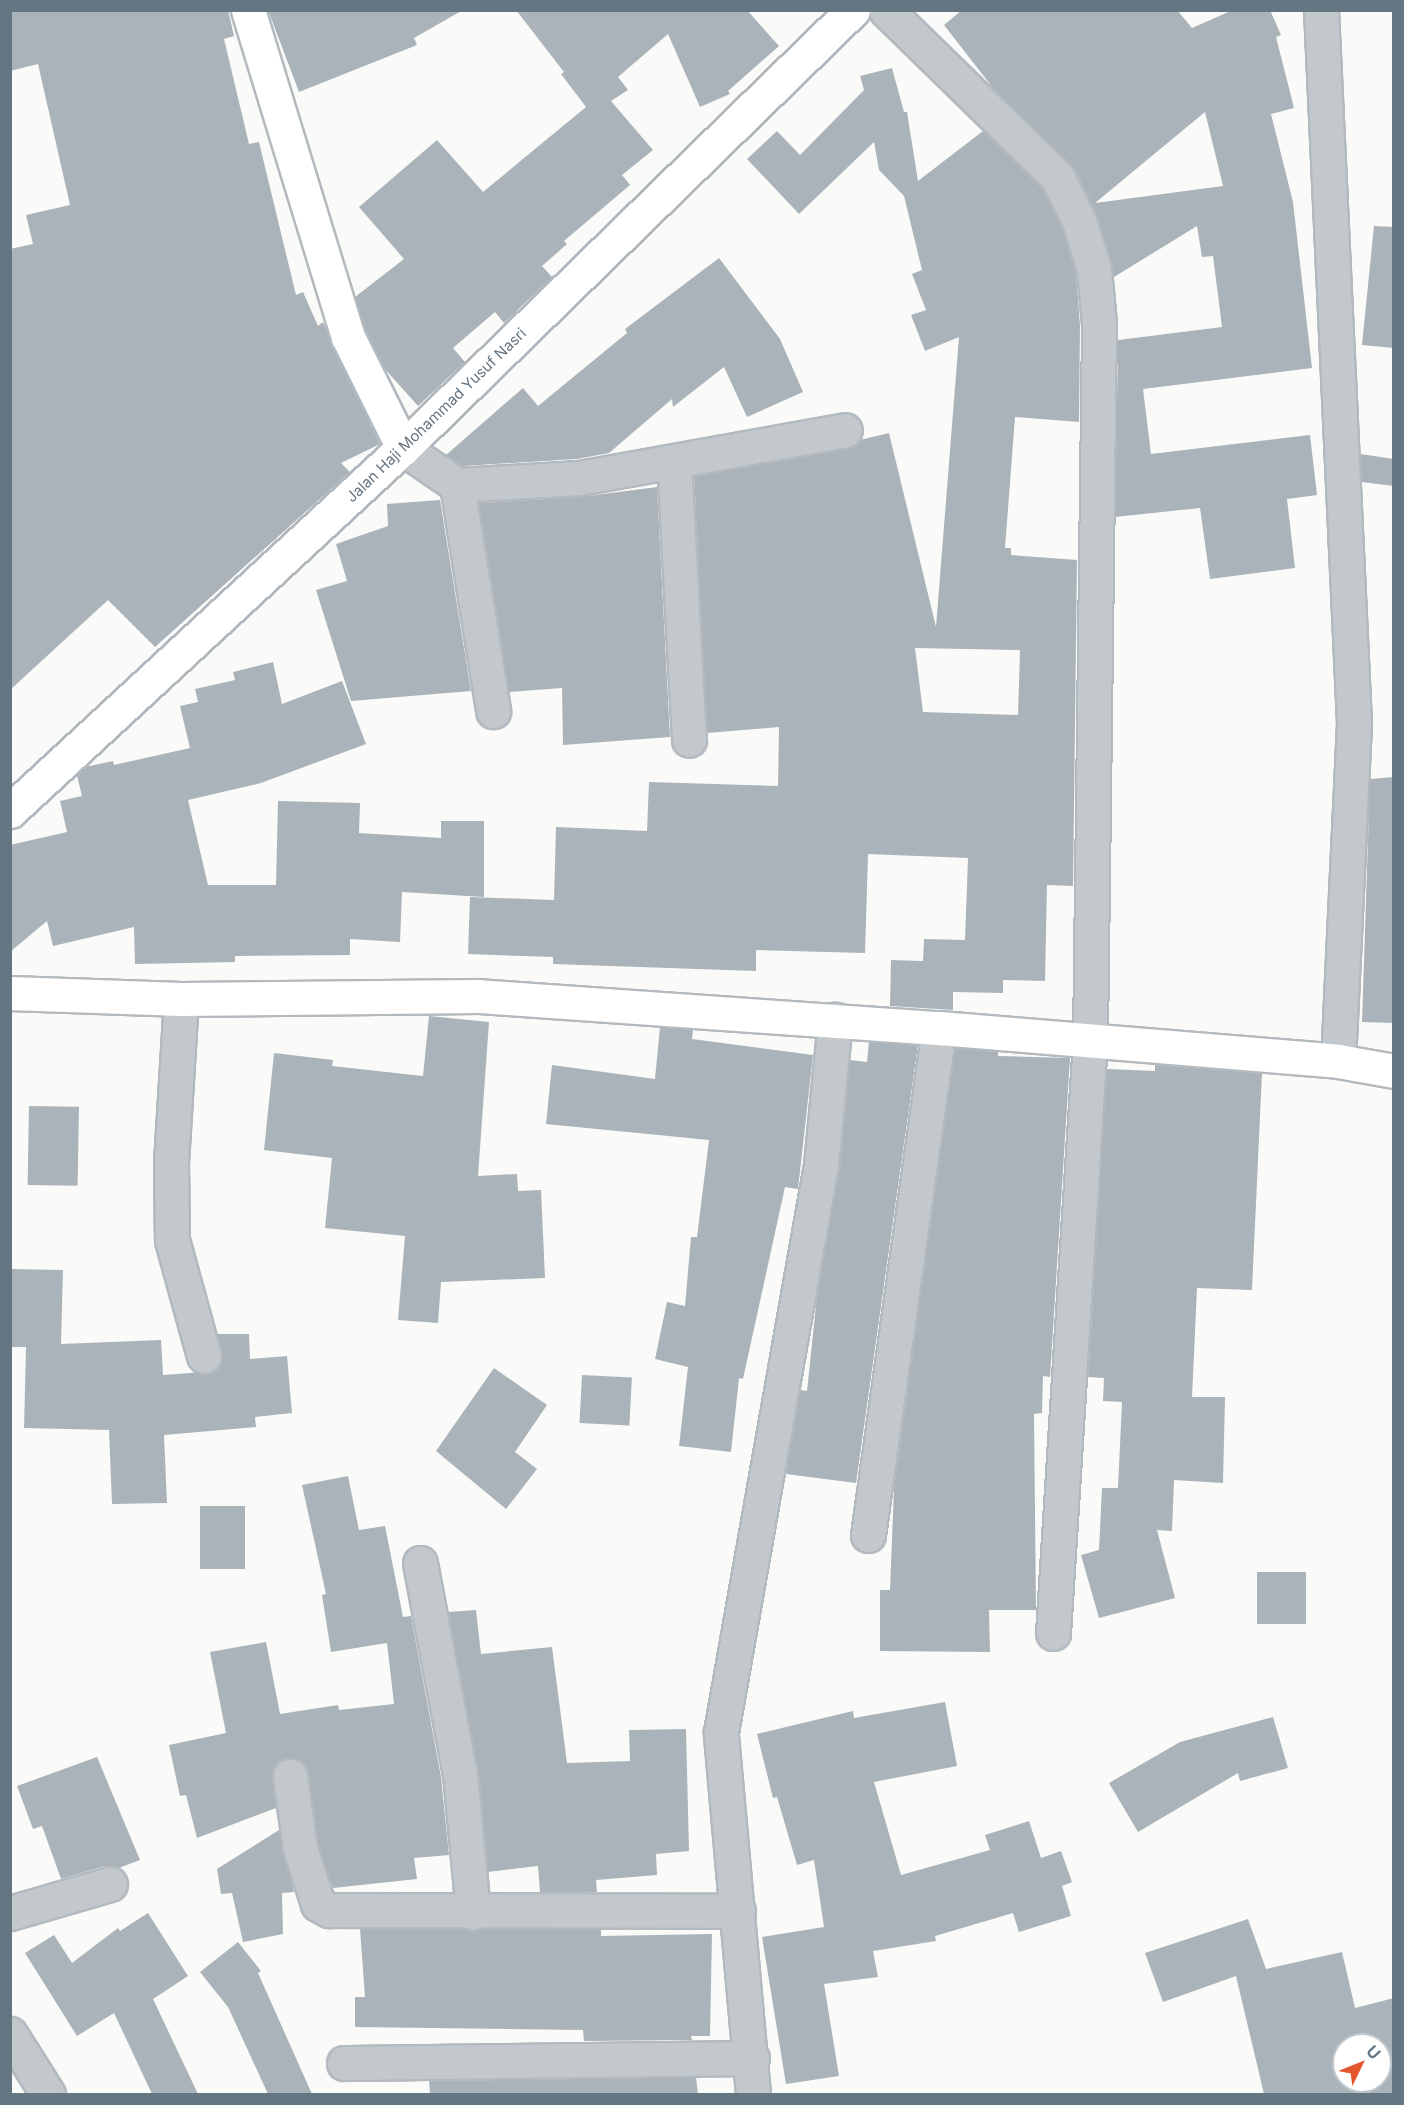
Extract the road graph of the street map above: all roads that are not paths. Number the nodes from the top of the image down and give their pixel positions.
1 (248, 10) edge
2 (852, 10) edge
3 (886, 10) edge
4 (1321, 10) edge
5 (845, 430) dead end
6 (403, 448) junction
7 (674, 462) junction
8 (457, 485) junction
9 (494, 711) dead end
10 (689, 740) dead end
11 (10, 811) edge
12 (10, 993) edge
13 (181, 999) junction
14 (835, 1020) junction
15 (939, 1028) junction
16 (1090, 1040) junction
17 (1338, 1061) junction
18 (1394, 1071) edge
19 (204, 1356) dead end
20 (868, 1535) dead end
21 (420, 1563) dead end
22 (1053, 1633) dead end
23 (290, 1776) dead end
24 (110, 1884) dead end
25 (738, 1911) junction
26 (473, 1912) junction
27 (10, 1914) edge
28 (10, 2034) edge
29 (752, 2058) junction
30 (344, 2063) dead end
31 (48, 2094) edge
32 (753, 2094) edge

1 - 6 street
2 - 6 street, Jalan Haji Mohammad Yusuf Nasri
3 - 16 street
4 - 17 street
5 - 7 street
6 - 8 street
6 - 11 street, Jalan Haji Mohammad Yusuf Nasri
7 - 8 street
7 - 10 street
8 - 9 street
12 - 13 street
13 - 14 street
13 - 19 street
14 - 15 street
14 - 25 street
15 - 16 street
15 - 20 street
16 - 17 street
16 - 22 street
17 - 18 street
21 - 26 street
23 - 26 street
24 - 27 street
25 - 26 street
25 - 29 street
28 - 31 street
29 - 30 street
29 - 32 street

